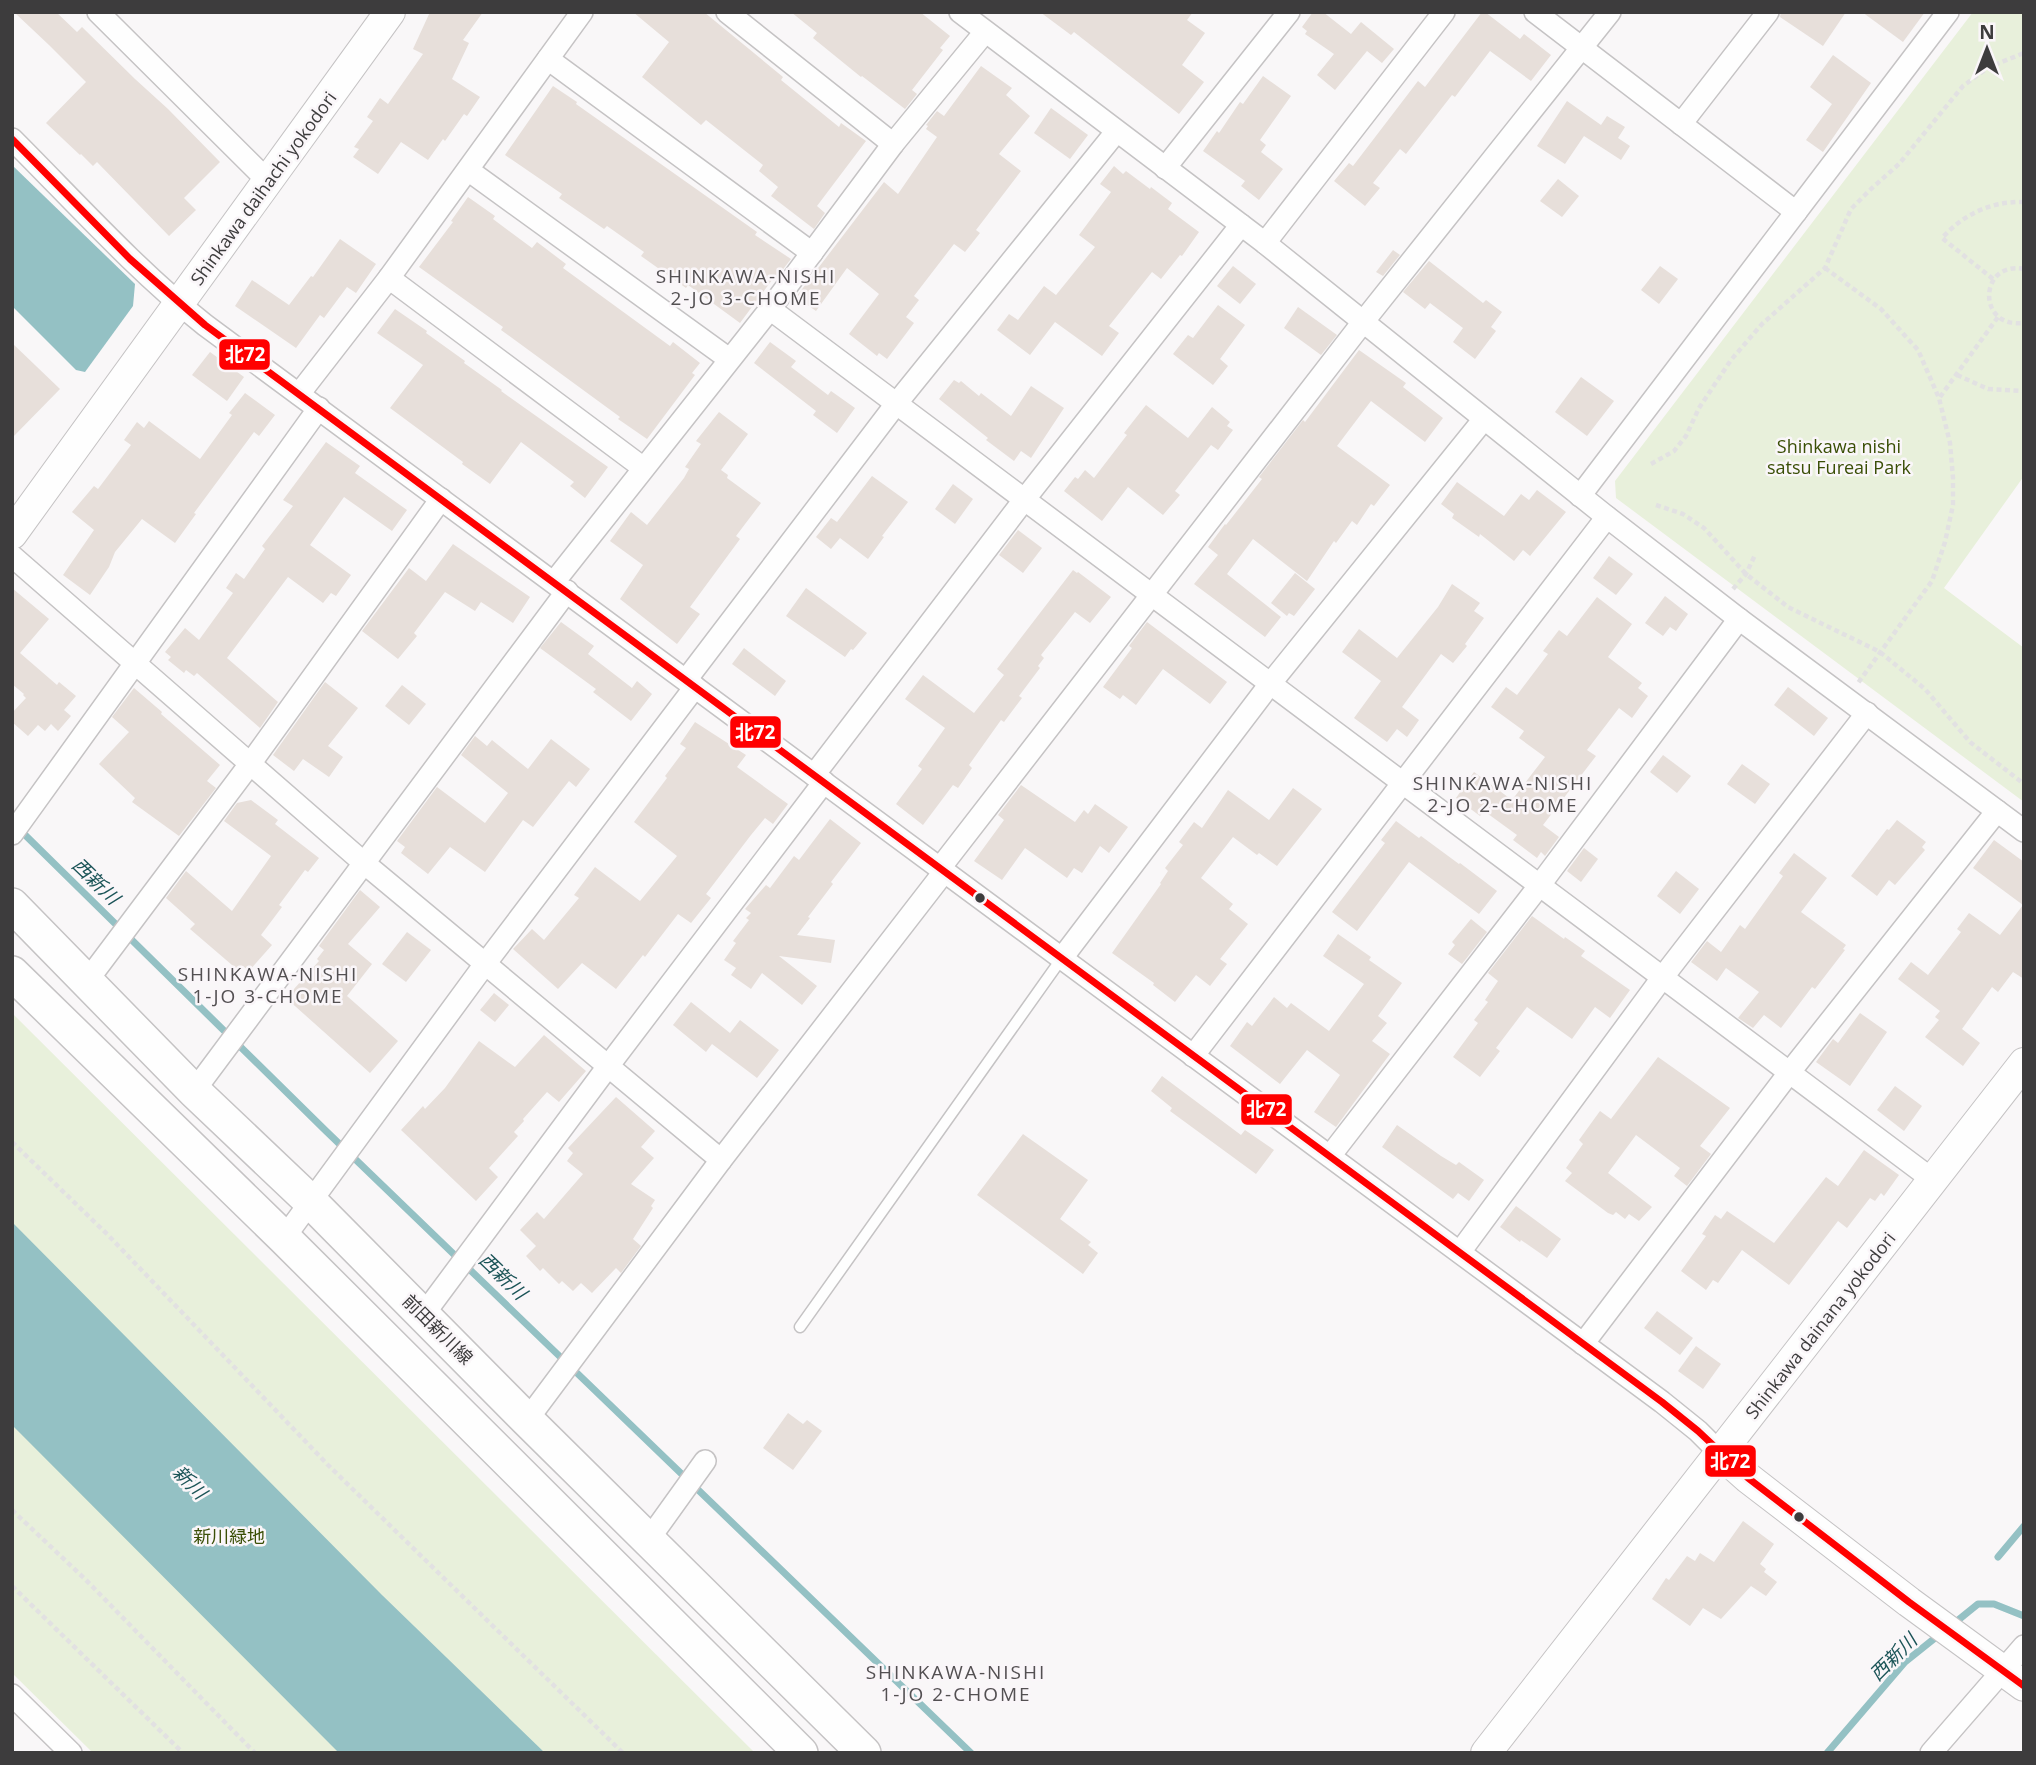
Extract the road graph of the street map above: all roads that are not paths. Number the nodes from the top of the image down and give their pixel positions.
1 (98, 12) edge
2 (390, 12) edge
3 (582, 12) edge
4 (727, 12) edge
5 (960, 12) edge
6 (1289, 12) edge
7 (1444, 12) edge
8 (1535, 12) edge
9 (1610, 12) edge
10 (1768, 12) edge
11 (1948, 12) edge
12 (985, 32) junction
13 (1582, 49) junction
14 (548, 59) junction
15 (1681, 124) junction
16 (1116, 132) junction
17 (12, 139) edge
18 (894, 144) junction
19 (1165, 169) junction
20 (468, 170) junction
21 (268, 181) junction
22 (1796, 212) junction
23 (1241, 225) junction
24 (1265, 243) junction
25 (812, 253) junction
26 (389, 278) junction
27 (179, 304) junction
28 (770, 309) junction
29 (1363, 322) junction
30 (729, 359) junction
31 (299, 394) junction
32 (896, 404) junction
33 (319, 408) junction
34 (1484, 419) junction
35 (642, 467) junction
36 (1580, 496) junction
37 (441, 499) junction
38 (1024, 500) junction
39 (1607, 517) junction
40 (12, 534) edge
41 (12, 556) edge
42 (560, 587) junction
43 (1150, 594) junction
44 (1739, 619) junction
45 (134, 663) junction
46 (691, 683) junction
47 (1269, 684) junction
48 (1867, 713) junction
49 (250, 764) junction
50 (819, 778) junction
51 (1404, 784) junction
52 (1997, 811) junction
53 (2024, 831) edge
54 (12, 834) edge
55 (363, 863) junction
56 (942, 870) junction
57 (1539, 886) junction
58 (12, 905) edge
59 (1062, 958) junction
60 (485, 964) junction
61 (12, 973) edge
62 (1662, 978) junction
63 (88, 982) junction
64 (1194, 1056) junction
65 (2024, 1063) edge
66 (609, 1065) junction
67 (1789, 1073) junction
68 (194, 1091) junction
69 (1330, 1156) junction
70 (721, 1160) junction
71 (1933, 1181) junction
72 (311, 1202) junction
73 (284, 1238) junction
74 (1460, 1252) junction
75 (424, 1314) junction
76 (800, 1327) dead end
77 (1583, 1344) junction
78 (527, 1420) junction
79 (1720, 1453) junction
80 (705, 1461) dead end
81 (649, 1539) junction
82 (2024, 1646) edge
83 (2013, 1678) edge
84 (12, 1695) edge
85 (71, 1753) edge
86 (801, 1753) edge
87 (864, 1753) edge
88 (1486, 1753) edge
89 (1931, 1753) edge

1 - 21 street
2 - 21 street, Shinkawa daihachi yokodori
3 - 14 street
4 - 18 street
5 - 12 street
6 - 19 street
7 - 24 street
8 - 13 street
9 - 13 street
10 - 15 street
11 - 22 street
12 - 16 street
12 - 18 street
13 - 15 street
13 - 29 street
14 - 20 street
14 - 25 street
15 - 22 street
16 - 19 street
16 - 32 street
17 - 27 street
18 - 25 street
19 - 23 street
20 - 26 street
20 - 30 street
21 - 27 street, Shinkawa daihachi yokodori
22 - 36 street
23 - 24 street
23 - 38 street
24 - 29 street
25 - 28 street
26 - 31 street
26 - 35 street
27 - 31 street
27 - 40 street, Shinkawa daihachi yokodori
28 - 30 street
28 - 32 street
29 - 34 street
29 - 43 street
30 - 35 street
31 - 33 street
32 - 38 street
32 - 46 street
33 - 37 street
33 - 45 street
34 - 36 street
34 - 47 street
35 - 42 street
36 - 39 street
37 - 42 street
37 - 49 street
38 - 43 street
38 - 50 street
39 - 44 street
39 - 51 street
41 - 45 street
42 - 46 street
42 - 55 street
43 - 47 street
43 - 56 street
44 - 48 street
44 - 57 street
45 - 49 street
45 - 54 street
46 - 50 street
46 - 60 street
47 - 51 street
47 - 59 street
48 - 52 street
48 - 62 street
49 - 55 street
49 - 63 street
50 - 56 street
50 - 66 street
51 - 57 street
51 - 64 street
52 - 53 street
52 - 67 street
55 - 60 street
55 - 68 street
56 - 59 street
56 - 70 street
57 - 62 street
57 - 69 street
58 - 63 main road, 前田新川線
59 - 64 street
59 - 76 lane
60 - 66 street
60 - 72 street
61 - 73 main road
62 - 67 street
62 - 74 street
63 - 68 main road, 前田新川線
64 - 69 street
65 - 71 street, Shinkawa dainana yokodori
66 - 70 street
66 - 75 street
67 - 71 street
67 - 77 street
68 - 72 main road, 前田新川線
69 - 74 street
70 - 78 street
71 - 79 street, Shinkawa dainana yokodori
72 - 73 street
72 - 75 main road, 前田新川線
73 - 86 main road
74 - 77 street
75 - 78 main road, 前田新川線
77 - 79 street
78 - 81 main road, 前田新川線
79 - 83 street
79 - 88 street, Shinkawa dainana yokodori
80 - 81 street
81 - 87 main road, 前田新川線
82 - 83 street
83 - 89 street
84 - 85 street

